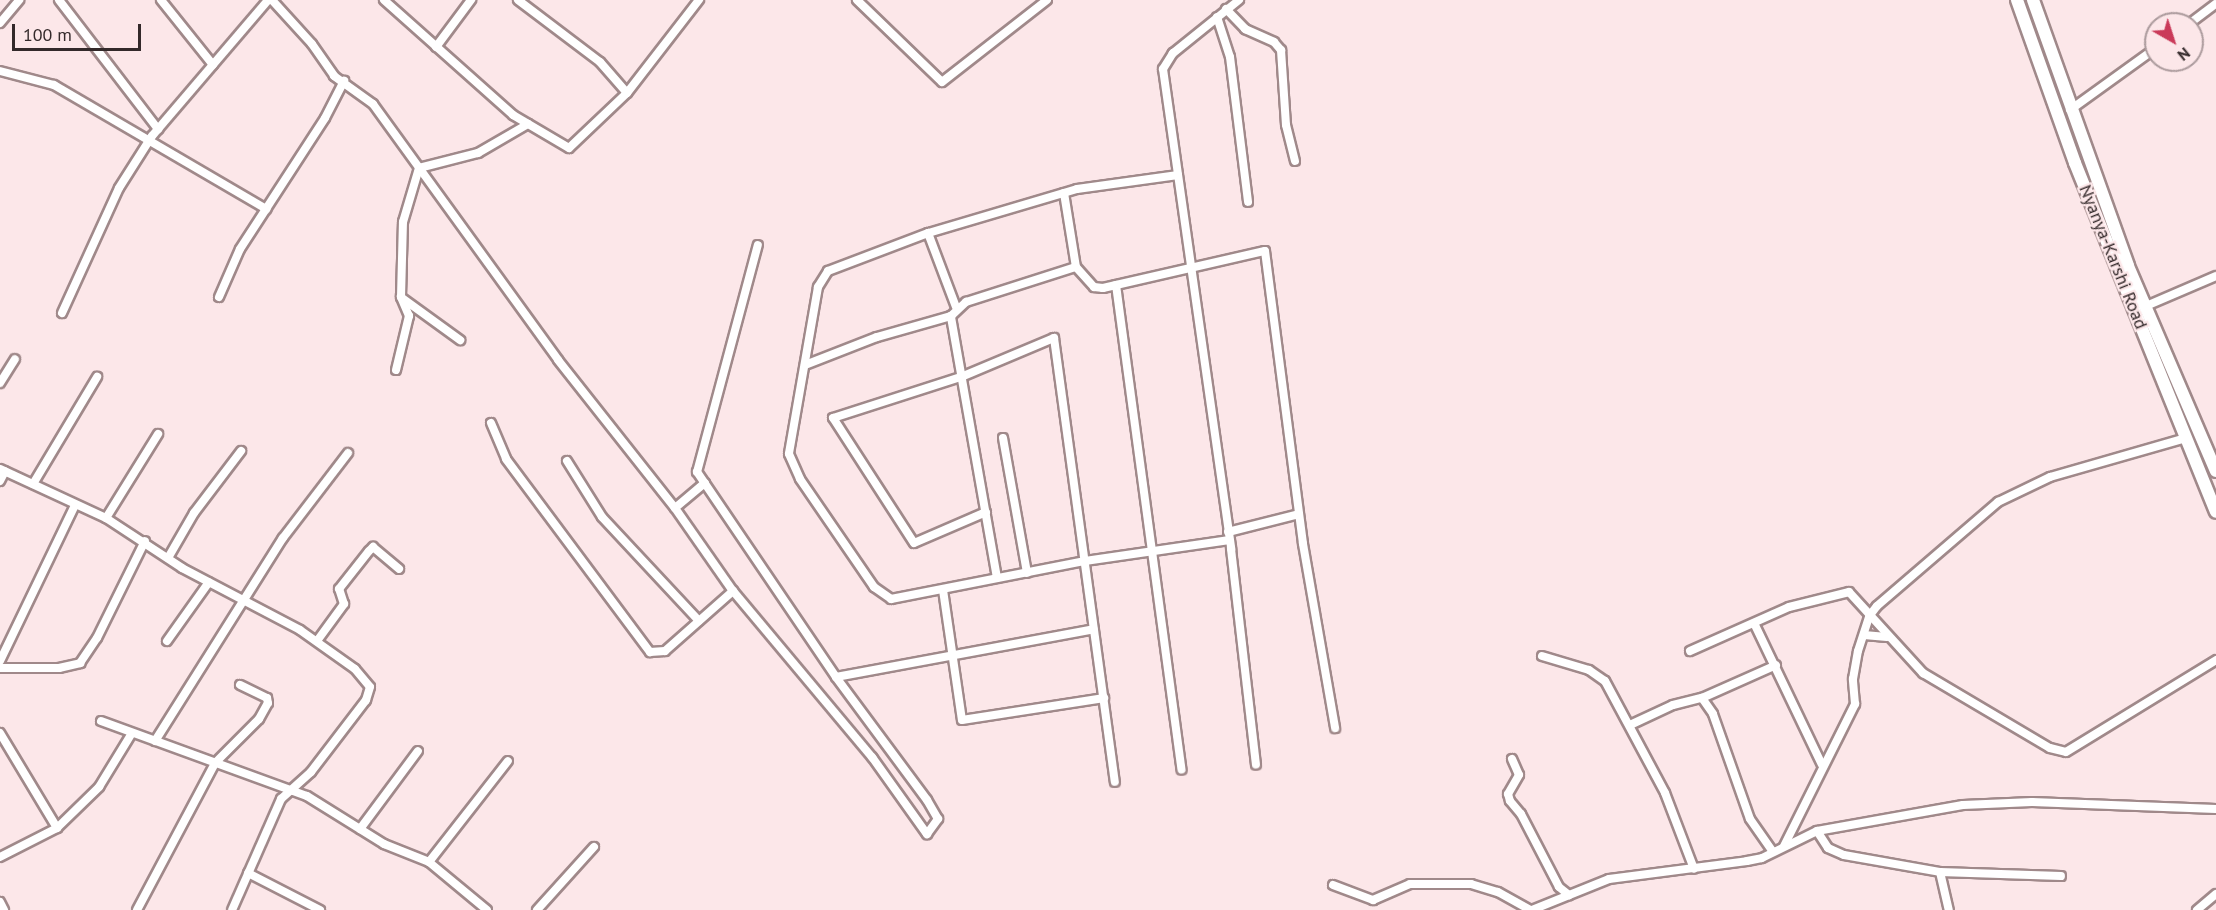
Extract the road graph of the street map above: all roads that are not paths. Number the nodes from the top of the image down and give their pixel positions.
1 (19, 0) edge
2 (58, 0) edge
3 (162, 0) edge
4 (270, 0) edge
5 (384, 0) edge
6 (471, 0) edge
7 (518, 0) edge
8 (699, 0) edge
9 (857, 0) edge
10 (1047, 0) edge
11 (1239, 0) edge
12 (2017, 0) edge
13 (2033, 0) edge
14 (1226, 9) junction
15 (1217, 17) junction
16 (0, 23) edge
17 (436, 47) junction
18 (2144, 57) edge
19 (213, 65) junction
20 (0, 71) edge
21 (344, 81) junction
22 (627, 93) junction
23 (2070, 110) junction
24 (528, 124) junction
25 (159, 129) junction
26 (149, 142) junction
27 (1295, 161) dead end
28 (419, 168) junction
29 (1178, 175) junction
30 (1064, 193) junction
31 (1248, 202) dead end
32 (266, 209) junction
33 (928, 233) junction
34 (758, 245) dead end
35 (1076, 267) junction
36 (1191, 269) junction
37 (2216, 276) edge
38 (1116, 285) junction
39 (219, 297) dead end
40 (401, 297) junction
41 (2146, 306) junction
42 (956, 307) junction
43 (62, 313) dead end
44 (951, 316) junction
45 (460, 340) dead end
46 (15, 359) dead end
47 (2169, 362) junction
48 (805, 365) junction
49 (2157, 366) junction
50 (396, 370) dead end
51 (97, 377) dead end
52 (961, 377) junction
53 (0, 383) edge
54 (491, 423) dead end
55 (158, 434) dead end
56 (1003, 438) dead end
57 (2186, 438) junction
58 (241, 451) dead end
59 (348, 453) dead end
60 (567, 461) dead end
61 (3, 470) edge
62 (2216, 471) edge
63 (0, 481) edge
64 (33, 483) junction
65 (705, 483) junction
66 (75, 505) junction
67 (675, 508) junction
68 (986, 512) junction
69 (2216, 512) edge
70 (1299, 514) junction
71 (106, 518) junction
72 (1229, 536) junction
73 (145, 541) junction
74 (1152, 551) junction
75 (168, 558) junction
76 (1085, 561) junction
77 (399, 569) dead end
78 (1026, 573) junction
79 (997, 578) junction
80 (209, 582) junction
81 (733, 591) junction
82 (943, 591) junction
83 (243, 599) junction
84 (1870, 615) junction
85 (699, 621) junction
86 (1754, 623) junction
87 (1094, 629) junction
88 (1864, 635) junction
89 (1887, 637) junction
90 (167, 641) dead end
91 (317, 641) junction
92 (1689, 651) dead end
93 (1542, 656) dead end
94 (951, 657) junction
95 (2216, 660) edge
96 (0, 662) edge
97 (1776, 665) junction
98 (0, 668) edge
99 (836, 677) junction
100 (240, 685) dead end
101 (1104, 698) junction
102 (1702, 698) junction
103 (101, 721) dead end
104 (1630, 724) junction
105 (1335, 728) dead end
106 (0, 733) edge
107 (132, 733) junction
108 (155, 741) junction
109 (418, 751) dead end
110 (1512, 759) dead end
111 (508, 761) dead end
112 (215, 763) junction
113 (1256, 765) dead end
114 (1822, 765) junction
115 (1182, 770) dead end
116 (1115, 782) dead end
117 (289, 790) junction
118 (2216, 809) edge
119 (57, 828) junction
120 (360, 830) junction
121 (1817, 831) junction
122 (1784, 846) junction
123 (594, 847) dead end
124 (1773, 852) junction
125 (0, 856) edge
126 (429, 862) junction
127 (1694, 868) junction
128 (1940, 872) junction
129 (248, 873) junction
130 (2061, 876) dead end
131 (1333, 885) dead end
132 (2216, 894) edge
133 (1569, 895) junction
134 (0, 902) edge
135 (4, 910) edge
136 (137, 910) edge
137 (232, 910) edge
138 (320, 910) edge
139 (487, 910) edge
140 (537, 910) edge
141 (1531, 910) edge
142 (1949, 910) edge
143 (2197, 910) edge

1 - 16 street
2 - 25 street
3 - 19 street
4 - 19 street
4 - 21 street
5 - 17 street
6 - 17 street
7 - 22 street
8 - 22 street
9 - 10 street
11 - 14 street
12 - 49 main road, Nyanya-Karshi Road
13 - 23 main road, Nyanya-Karshi Road
14 - 15 street
14 - 27 street
15 - 29 street
15 - 31 street
17 - 24 street
18 - 23 street
19 - 25 street
20 - 26 street
21 - 28 street
21 - 32 street
22 - 24 street
23 - 41 main road, Nyanya-Karshi Road
24 - 28 street
25 - 26 street
26 - 32 street
26 - 43 street
28 - 40 street
28 - 67 street
29 - 30 street
29 - 36 street
30 - 33 street
30 - 35 street
32 - 39 street
33 - 42 street
33 - 48 street
34 - 65 street
35 - 38 street
35 - 42 street
36 - 38 street
36 - 70 street
36 - 72 street
37 - 41 street
38 - 74 street
40 - 45 street
40 - 50 street
41 - 47 main road, Nyanya-Karshi Road
42 - 44 street
44 - 48 street
44 - 52 street
46 - 53 street
47 - 49 main road
47 - 62 main road, Nyanya-Karshi Road
48 - 82 street
49 - 57 main road, Nyanya-Karshi Road
51 - 64 street
52 - 68 street
52 - 68 street
52 - 76 street
54 - 85 street
55 - 71 street
56 - 78 street
57 - 69 main road, Nyanya-Karshi Road
57 - 84 street
58 - 75 street
59 - 83 street
60 - 85 street
61 - 63 street
61 - 64 street
64 - 66 street
65 - 67 street
65 - 99 street
66 - 71 street
66 - 96 street
67 - 81 street
68 - 79 street
70 - 72 street
70 - 105 street
71 - 73 street
72 - 74 street
72 - 113 street
73 - 75 street
73 - 98 street
74 - 76 street
74 - 115 street
75 - 80 street
76 - 78 street
76 - 87 street
77 - 91 street
78 - 79 street
79 - 82 street
80 - 83 street
80 - 90 street
81 - 85 street
81 - 99 street
82 - 94 street
83 - 91 street
83 - 108 street
84 - 86 street
84 - 88 street
84 - 89 street
86 - 92 street
86 - 97 street
87 - 94 street
87 - 101 street
88 - 89 street
88 - 114 street
89 - 95 street
91 - 117 street
93 - 104 street
94 - 99 street
94 - 101 street
97 - 102 street
97 - 114 street
100 - 112 street
101 - 116 street
102 - 104 street
102 - 124 street
103 - 107 street
104 - 127 street
106 - 119 street
107 - 108 street
107 - 119 street
108 - 112 street
109 - 120 street
110 - 133 street
111 - 126 street
112 - 117 street
112 - 136 street
114 - 122 street
117 - 120 street
117 - 129 street
118 - 121 street
119 - 125 street
120 - 126 street
121 - 122 street
121 - 128 street
122 - 124 street
123 - 140 street
124 - 127 street
126 - 139 street
127 - 133 street
128 - 130 street
128 - 142 street
129 - 137 street
129 - 138 street
131 - 141 street
132 - 143 street
133 - 141 street
134 - 135 street

